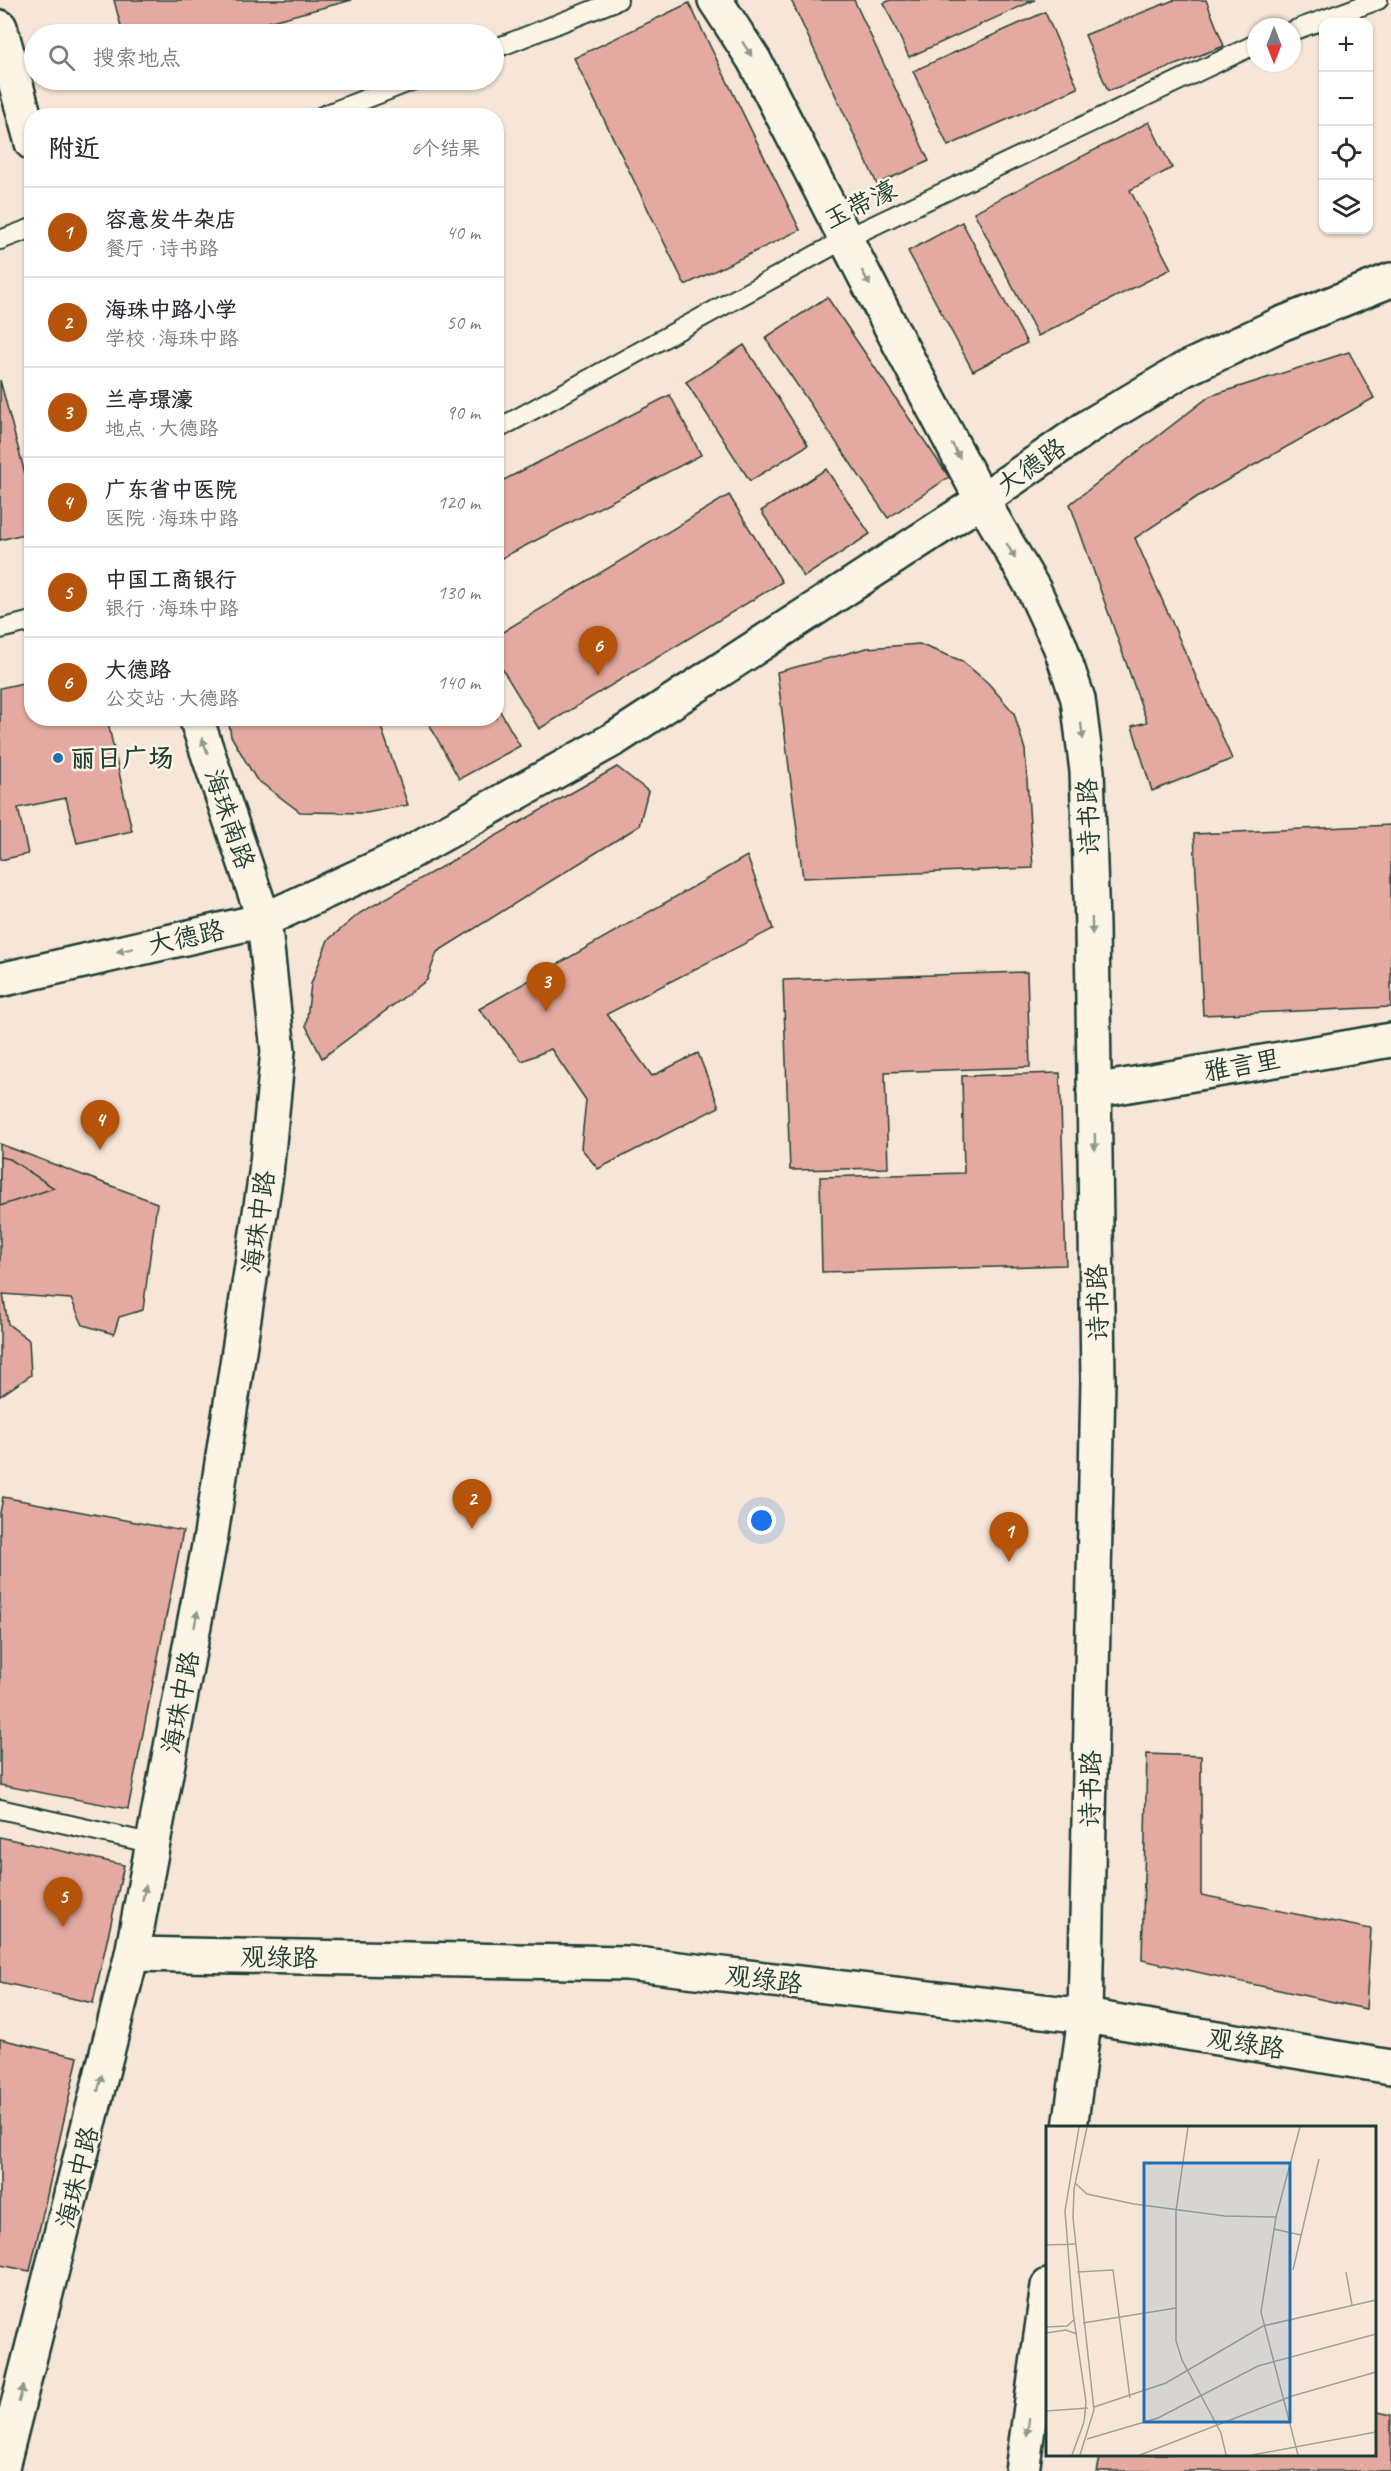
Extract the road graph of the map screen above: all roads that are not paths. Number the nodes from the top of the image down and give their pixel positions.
1 (618, 0) edge
2 (715, 0) edge
3 (1378, 0) edge
4 (0, 27) edge
5 (1301, 28) edge
6 (504, 45) edge
7 (1247, 48) edge
8 (388, 90) edge
9 (342, 108) edge
10 (24, 114) edge
11 (24, 231) edge
12 (845, 239) junction
13 (0, 240) edge
14 (1391, 280) edge
15 (504, 426) edge
16 (982, 500) junction
17 (24, 623) edge
18 (0, 629) edge
19 (199, 726) edge
20 (264, 920) junction
21 (0, 980) edge
22 (1391, 1040) edge
23 (1094, 1091) junction
24 (0, 1809) edge
25 (154, 1844) junction
26 (132, 1954) junction
27 (1085, 2016) junction
28 (1391, 2067) edge
29 (1070, 2126) edge
30 (1046, 2293) edge
31 (1, 2471) edge
32 (1022, 2471) edge

1 - 6 lane
2 -> 12 street, 诗书路
3 - 5 lane
4 - 10 street
7 - 12 lane, 玉带濠
8 - 9 lane
11 - 13 lane
12 - 15 lane, 玉带濠
12 -> 16 street, 诗书路
14 - 16 street, 大德路
16 - 20 street, 大德路
16 -> 23 street, 诗书路
17 - 18 lane
20 -> 19 street, 海珠南路
20 -> 21 street, 大德路
25 -> 20 street, 海珠中路
22 - 23 street, 雅言里
23 -> 27 street, 诗书路
24 - 25 lane
26 -> 25 street, 海珠中路
26 - 27 street, 观绿路
31 -> 26 street, 海珠中路
27 - 28 street, 观绿路
27 - 29 street, 诗书路
30 -> 32 street

